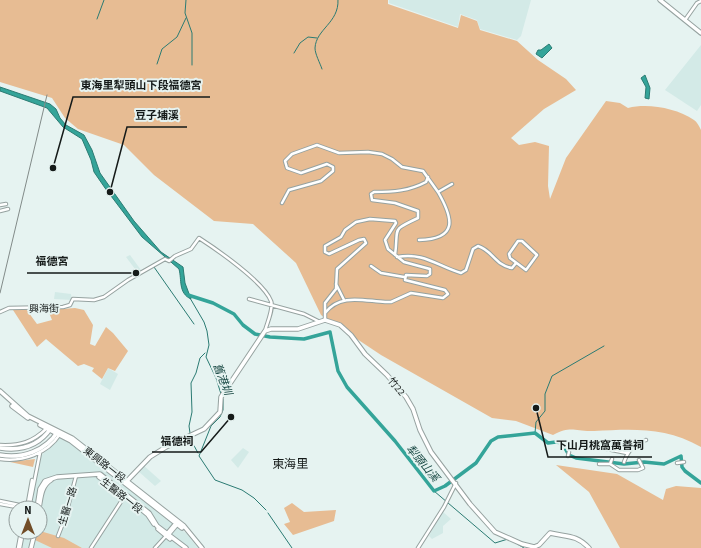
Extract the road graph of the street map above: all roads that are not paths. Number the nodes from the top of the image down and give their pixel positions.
1 (660, 0) edge
2 (700, 2) edge
3 (685, 20) junction
4 (701, 33) edge
5 (428, 177) junction
6 (452, 184) dead end
7 (438, 192) junction
8 (282, 203) dead end
9 (6, 204) dead end
10 (0, 205) edge
11 (8, 209) dead end
12 (0, 211) edge
13 (419, 240) dead end
14 (396, 256) junction
15 (516, 263) junction
16 (372, 266) dead end
17 (404, 277) junction
18 (336, 284) junction
19 (249, 299) dead end
20 (344, 300) junction
21 (272, 305) junction
22 (0, 312) edge
23 (326, 313) junction
24 (325, 320) junction
25 (318, 321) junction
26 (265, 331) junction
27 (0, 392) edge
28 (49, 428) junction
29 (59, 432) junction
30 (646, 440) dead end
31 (594, 443) dead end
32 (610, 446) dead end
33 (0, 447) edge
34 (40, 453) junction
35 (628, 453) junction
36 (0, 455) edge
37 (34, 456) junction
38 (0, 459) edge
39 (640, 461) dead end
40 (624, 462) dead end
41 (683, 462) dead end
42 (677, 463) dead end
43 (599, 464) dead end
44 (76, 477) junction
45 (125, 482) junction
46 (456, 483) junction
47 (126, 495) junction
48 (29, 500) edge
49 (30, 500) edge
50 (39, 500) edge
51 (177, 523) junction
52 (167, 535) junction
53 (58, 536) dead end
54 (91, 548) edge
55 (155, 548) edge
56 (182, 548) edge
57 (186, 548) edge
58 (201, 548) edge
59 (418, 548) edge
60 (588, 548) edge

1 - 3 street
2 - 3 street
3 - 4 street
5 - 7 street
5 - 8 street
5 - 14 street
6 - 7 street
7 - 13 street
9 - 10 street
11 - 12 street
14 - 15 street
14 - 17 street
14 - 18 street
15 - 15 street
16 - 17 street
17 - 20 street
18 - 20 street
18 - 23 street
19 - 21 street
20 - 23 street
21 - 22 street, 興海街
21 - 25 street
21 - 26 street
23 - 24 street
24 - 25 street
24 - 46 street, 竹22 / 竹22
25 - 26 street
26 - 45 street
27 - 28 street, 東興路一段
28 - 29 street, 東興路一段
28 - 33 street
29 - 34 street
29 - 36 street
29 - 45 street, 東興路一段
30 - 35 street
31 - 35 street
32 - 35 street
34 - 37 street
34 - 49 street
35 - 40 street
37 - 38 street
37 - 48 street
39 - 43 street
41 - 42 street
44 - 47 street, 生醫路一段
44 - 50 street, 生醫路一段
44 - 53 street, 生醫一路
45 - 51 street, 東興路一段
46 - 59 street
46 - 60 street, 竹22
47 - 52 street, 生醫路一段
47 - 54 street
51 - 52 street
51 - 58 street, 東興路一段
52 - 55 street
52 - 56 street
52 - 57 street

